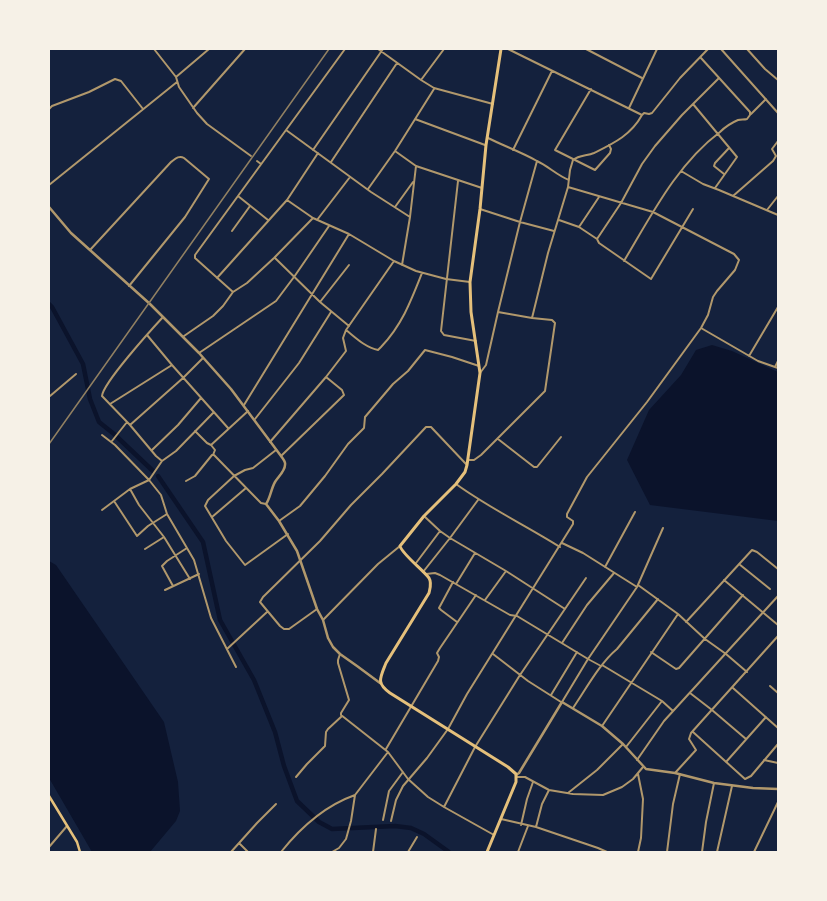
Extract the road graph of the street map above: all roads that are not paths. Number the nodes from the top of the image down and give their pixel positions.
1 (154, 49) edge
2 (208, 49) edge
3 (245, 49) edge
4 (345, 49) edge
5 (378, 49) edge
6 (444, 49) edge
7 (501, 49) edge
8 (508, 49) edge
9 (586, 49) edge
10 (657, 49) edge
11 (708, 49) edge
12 (721, 49) edge
13 (747, 49) edge
14 (382, 50) edge
15 (700, 58) junction
16 (397, 63) junction
17 (552, 71) junction
18 (176, 77) junction
19 (642, 78) junction
20 (719, 78) junction
21 (421, 80) junction
22 (778, 80) edge
23 (177, 82) junction
24 (434, 88) junction
25 (591, 89) junction
26 (766, 99) junction
27 (493, 104) junction
28 (693, 104) junction
29 (193, 108) junction
30 (629, 108) junction
31 (49, 109) edge
32 (143, 109) junction
33 (751, 114) junction
34 (778, 114) edge
35 (642, 115) junction
36 (415, 119) junction
37 (286, 130) junction
38 (717, 134) junction
39 (488, 138) junction
40 (778, 141) edge
41 (486, 145) junction
42 (608, 145) junction
43 (729, 148) junction
44 (313, 150) junction
45 (514, 150) junction
46 (395, 151) junction
47 (318, 153) junction
48 (251, 156) dead end
49 (573, 160) junction
50 (257, 161) dead end
51 (537, 161) junction
52 (331, 162) junction
53 (262, 164) junction
54 (416, 166) junction
55 (680, 171) junction
56 (724, 174) junction
57 (350, 177) junction
58 (569, 180) junction
59 (414, 181) junction
60 (458, 181) junction
61 (49, 185) edge
62 (568, 187) junction
63 (482, 188) junction
64 (715, 188) junction
65 (368, 189) junction
66 (238, 196) junction
67 (733, 196) junction
68 (778, 196) edge
69 (600, 197) junction
70 (287, 200) junction
71 (621, 203) junction
72 (250, 206) junction
73 (49, 207) edge
74 (395, 207) junction
75 (480, 209) junction
76 (693, 209) dead end
77 (767, 210) junction
78 (653, 212) junction
79 (778, 215) edge
80 (410, 217) junction
81 (312, 218) junction
82 (268, 220) junction
83 (317, 220) junction
84 (559, 220) junction
85 (520, 222) junction
86 (329, 226) junction
87 (579, 227) junction
88 (683, 228) junction
89 (232, 231) dead end
90 (554, 231) junction
91 (349, 234) junction
92 (597, 239) junction
93 (90, 250) junction
94 (274, 258) junction
95 (394, 261) junction
96 (624, 261) junction
97 (349, 265) dead end
98 (402, 265) junction
99 (422, 272) junction
100 (294, 277) junction
101 (217, 278) junction
102 (446, 279) junction
103 (470, 282) junction
104 (129, 286) junction
105 (233, 292) junction
106 (312, 294) junction
107 (320, 302) junction
108 (778, 307) edge
109 (331, 312) junction
110 (498, 312) junction
111 (162, 317) junction
112 (532, 318) junction
113 (349, 326) junction
114 (700, 328) junction
115 (346, 330) junction
116 (147, 335) junction
117 (184, 336) junction
118 (476, 341) junction
119 (199, 353) junction
120 (750, 356) junction
121 (203, 358) junction
122 (778, 361) edge
123 (172, 364) junction
124 (480, 367) junction
125 (775, 367) junction
126 (778, 368) edge
127 (480, 373) junction
128 (76, 374) dead end
129 (326, 377) junction
130 (183, 378) junction
131 (50, 396) edge
132 (201, 398) junction
133 (110, 404) junction
134 (244, 405) junction
135 (248, 411) junction
136 (214, 412) junction
137 (255, 419) junction
138 (127, 422) junction
139 (130, 425) junction
140 (228, 428) junction
141 (195, 431) junction
142 (102, 436) dead end
143 (561, 437) dead end
144 (498, 439) junction
145 (112, 440) junction
146 (270, 442) junction
147 (211, 445) junction
148 (152, 450) junction
149 (276, 450) junction
150 (213, 455) junction
151 (281, 456) junction
152 (468, 460) junction
153 (162, 461) junction
154 (467, 465) junction
155 (234, 476) junction
156 (149, 480) junction
157 (186, 481) dead end
158 (456, 484) junction
159 (246, 488) junction
160 (130, 489) junction
161 (478, 500) junction
162 (114, 501) junction
163 (266, 504) junction
164 (102, 510) dead end
165 (635, 512) dead end
166 (167, 514) junction
167 (424, 516) junction
168 (212, 517) junction
169 (279, 521) junction
170 (153, 522) junction
171 (663, 528) dead end
172 (440, 531) junction
173 (288, 534) junction
174 (164, 537) junction
175 (450, 538) junction
176 (562, 543) junction
177 (400, 546) junction
178 (560, 547) junction
179 (187, 548) junction
180 (145, 549) dead end
181 (475, 553) junction
182 (176, 555) junction
183 (300, 560) junction
184 (416, 563) junction
185 (739, 564) junction
186 (605, 567) junction
187 (778, 569) edge
188 (506, 571) junction
189 (425, 573) junction
190 (614, 573) junction
191 (199, 574) junction
192 (586, 578) dead end
193 (190, 579) junction
194 (724, 580) junction
195 (453, 582) junction
196 (456, 584) junction
197 (174, 586) junction
198 (637, 586) junction
199 (533, 588) junction
200 (770, 589) dead end
201 (165, 590) dead end
202 (476, 595) junction
203 (743, 595) junction
204 (778, 596) edge
205 (658, 599) junction
206 (485, 600) junction
207 (317, 609) junction
208 (565, 609) junction
209 (267, 612) junction
210 (764, 612) junction
211 (678, 614) junction
212 (517, 616) junction
213 (323, 620) junction
214 (457, 622) junction
215 (686, 622) junction
216 (778, 625) edge
217 (548, 634) junction
218 (778, 636) edge
219 (705, 639) junction
220 (562, 643) junction
221 (227, 649) junction
222 (577, 652) junction
223 (652, 652) junction
224 (340, 654) junction
225 (492, 654) junction
226 (726, 654) junction
227 (588, 659) junction
228 (602, 666) junction
229 (236, 667) dead end
230 (747, 672) junction
231 (520, 675) junction
232 (631, 682) junction
233 (380, 683) junction
234 (770, 686) dead end
235 (733, 688) junction
236 (778, 693) edge
237 (690, 694) junction
238 (551, 695) junction
239 (662, 701) junction
240 (561, 702) junction
241 (411, 706) junction
242 (573, 708) junction
243 (712, 710) junction
244 (674, 711) junction
245 (342, 716) junction
246 (766, 717) junction
247 (602, 726) junction
248 (778, 728) edge
249 (448, 729) junction
250 (693, 732) junction
251 (746, 739) junction
252 (622, 744) junction
253 (778, 744) edge
254 (476, 747) junction
255 (626, 748) junction
256 (386, 750) junction
257 (388, 752) junction
258 (636, 760) junction
259 (764, 760) junction
260 (726, 762) junction
261 (778, 763) edge
262 (643, 767) junction
263 (403, 772) junction
264 (675, 773) junction
265 (638, 774) junction
266 (680, 774) junction
267 (517, 776) junction
268 (296, 778) dead end
269 (408, 779) junction
270 (533, 782) junction
271 (714, 783) junction
272 (732, 786) junction
273 (778, 789) edge
274 (549, 790) junction
275 (568, 793) junction
276 (49, 796) edge
277 (355, 796) junction
278 (778, 802) edge
279 (276, 804) dead end
280 (444, 807) junction
281 (501, 819) junction
282 (383, 820) dead end
283 (391, 821) dead end
284 (521, 825) junction
285 (67, 826) junction
286 (528, 826) junction
287 (536, 827) junction
288 (376, 829) dead end
289 (494, 835) junction
290 (417, 837) dead end
291 (239, 843) junction
292 (49, 847) edge
293 (80, 852) edge
294 (231, 852) edge
295 (248, 852) edge
296 (281, 852) edge
297 (332, 852) edge
298 (374, 852) edge
299 (408, 852) edge
300 (488, 852) edge
301 (518, 852) edge
302 (607, 852) edge
303 (638, 852) edge
304 (667, 852) edge
305 (702, 852) edge
306 (717, 852) edge
307 (754, 852) edge

1 - 18 street
2 - 18 street
3 - 29 street
4 - 37 street
5 - 14 street
6 - 21 street
7 - 27 main road
8 - 17 street
9 - 19 street
10 - 19 street
11 - 15 street
12 - 26 street
13 - 22 street
14 - 16 street
14 - 44 street
15 - 20 street
15 - 35 street
16 - 21 street
16 - 52 street
17 - 25 street
17 - 45 street
18 - 23 street
19 - 30 street
20 - 28 street
20 - 33 street
21 - 24 street
23 - 29 street
23 - 32 street
24 - 27 street
24 - 36 street
25 - 30 street
25 - 49 street
26 - 33 street
26 - 34 street
27 - 39 main road
28 - 38 street
28 - 71 street
29 - 48 street
30 - 35 street
31 - 32 street
32 - 61 street
33 - 38 street
35 - 42 street
36 - 41 street
36 - 46 street
37 - 44 street
37 - 53 street
38 - 43 street
38 - 55 street
39 - 41 main road
39 - 45 street
40 - 67 street
41 - 63 main road
42 - 49 street
42 - 49 street
43 - 56 street
43 - 56 street
44 - 47 street
45 - 51 street
46 - 54 street
46 - 65 street
47 - 52 street
47 - 70 street
49 - 58 street
50 - 53 street
51 - 58 street
51 - 85 street
52 - 57 street
53 - 66 street
54 - 59 street
54 - 60 street
55 - 64 street
55 - 78 street
56 - 64 street
57 - 65 street
57 - 83 street
58 - 62 street
59 - 74 street
59 - 80 street
60 - 63 street
60 - 102 street
62 - 69 street
62 - 84 street
63 - 75 main road
64 - 67 street
65 - 74 street
66 - 72 street
66 - 101 street
67 - 77 street
68 - 77 street
69 - 71 street
69 - 87 street
70 - 81 street
70 - 82 street
71 - 78 street
71 - 92 street
72 - 82 street
72 - 89 street
73 - 93 street
74 - 80 street
75 - 85 street
75 - 103 main road
76 - 88 street
77 - 79 street
78 - 88 street
78 - 96 street
80 - 98 street
81 - 83 street
81 - 94 street
82 - 101 street
83 - 86 street
84 - 87 street
84 - 90 street
85 - 90 street
85 - 110 street
86 - 91 street
86 - 100 street
87 - 92 street
88 - 96 street
88 - 114 street
90 - 112 street
91 - 95 street
91 - 106 street
92 - 96 street
93 - 104 street
93 - 104 street
94 - 100 street
94 - 105 street
95 - 98 street
95 - 113 street
97 - 107 street
98 - 99 street
99 - 102 street
99 - 115 street
100 - 106 street
100 - 119 street
101 - 105 street
102 - 103 street
102 - 118 street
103 - 118 main road
104 - 111 street
105 - 117 street
106 - 107 street
106 - 134 street
107 - 109 street
108 - 120 street
109 - 113 street
109 - 137 street
110 - 112 street
110 - 127 street
111 - 116 street
111 - 117 street
112 - 144 street
113 - 115 street
114 - 120 street
114 - 176 street
115 - 129 street
116 - 123 street
116 - 133 street
117 - 119 street
118 - 124 main road
119 - 121 street
120 - 125 street
121 - 130 street
121 - 134 street
122 - 125 street
123 - 130 street
123 - 133 street
124 - 127 main road
124 - 169 street
125 - 126 street
127 - 152 main road
128 - 131 street
129 - 146 street
129 - 151 street
130 - 132 street
130 - 139 street
132 - 136 street
132 - 148 street
133 - 138 street
134 - 135 street
135 - 137 street
135 - 140 street
136 - 140 street
136 - 141 street
137 - 146 street
138 - 139 street
138 - 145 street
139 - 148 street
140 - 147 street
141 - 147 street
141 - 153 street
142 - 145 street
143 - 144 street
144 - 152 street
145 - 156 street
146 - 149 street
147 - 150 street
148 - 153 street
149 - 151 street
149 - 155 street
150 - 155 street
150 - 157 street
151 - 163 street
152 - 154 main road
153 - 156 street
154 - 158 main road
154 - 183 street
155 - 159 street
155 - 168 street
156 - 160 street
156 - 166 street
158 - 161 street
158 - 167 main road
159 - 163 street
159 - 168 street
160 - 162 street
160 - 170 street
161 - 175 street
161 - 178 street
162 - 164 street
162 - 170 street
163 - 169 street
165 - 186 street
166 - 170 street
166 - 179 street
167 - 172 street
167 - 177 main road
168 - 173 street
169 - 173 street
170 - 174 street
171 - 198 street
172 - 175 street
172 - 184 street
173 - 183 street
174 - 180 street
174 - 182 street
175 - 181 street
175 - 189 street
176 - 178 street
176 - 186 street
177 - 184 main road
177 - 213 street
178 - 199 street
179 - 182 street
179 - 191 street
181 - 188 street
181 - 196 street
182 - 193 street
182 - 197 street
183 - 207 street
183 - 209 street
184 - 189 main road
185 - 187 street
185 - 194 street
185 - 200 street
186 - 190 street
188 - 199 street
188 - 206 street
189 - 195 street
189 - 233 main road
190 - 198 street
190 - 220 street
191 - 193 street
191 - 221 street
192 - 208 street
193 - 197 street
194 - 203 street
194 - 215 street
195 - 196 street
195 - 214 street
196 - 202 street
197 - 201 street
198 - 205 street
198 - 227 street
199 - 208 street
199 - 212 street
202 - 206 street
202 - 214 street
203 - 210 street
203 - 219 street
204 - 210 street
205 - 211 street
205 - 228 street
206 - 212 street
207 - 209 street
207 - 213 street
208 - 217 street
209 - 221 street
210 - 216 street
210 - 226 street
211 - 215 street
211 - 223 street
212 - 217 street
212 - 225 street
213 - 224 street
214 - 241 street
215 - 219 street
217 - 220 street
217 - 231 street
218 - 230 street
219 - 223 street
219 - 226 street
220 - 222 street
221 - 229 street
222 - 227 street
222 - 238 street
223 - 232 street
224 - 233 street
224 - 245 street
225 - 231 street
225 - 249 street
226 - 230 street
226 - 237 street
227 - 228 street
227 - 240 street
228 - 232 street
228 - 242 street
230 - 235 street
231 - 238 street
231 - 254 street
232 - 239 street
232 - 247 street
233 - 241 main road
234 - 236 street
235 - 243 street
235 - 246 street
237 - 243 street
237 - 244 street
238 - 240 street
239 - 244 street
239 - 255 street
240 - 242 street
240 - 267 street
241 - 249 main road
241 - 256 street
242 - 247 street
243 - 250 street
243 - 251 street
244 - 258 street
245 - 256 street
245 - 268 street
246 - 248 street
246 - 251 street
247 - 252 street
249 - 254 main road
249 - 269 street
250 - 260 street
250 - 264 street
251 - 260 street
252 - 255 street
252 - 275 street
253 - 259 street
254 - 267 main road
254 - 280 street
255 - 258 street
256 - 257 street
257 - 263 street
257 - 277 street
258 - 262 street
259 - 260 street
259 - 261 street
262 - 264 street
262 - 265 street
263 - 269 street
263 - 282 street
264 - 266 street
265 - 275 street
265 - 303 street
266 - 271 street
266 - 304 street
267 - 270 street
267 - 281 main road
269 - 280 street
269 - 283 street
270 - 274 street
270 - 284 street
271 - 272 street
271 - 305 street
272 - 273 street
272 - 306 street
274 - 275 street
274 - 287 street
276 - 285 main road
277 - 296 street
277 - 297 street
278 - 307 street
279 - 291 street
280 - 289 street
281 - 284 street
281 - 289 main road
284 - 286 street
285 - 292 street
285 - 293 main road
286 - 287 street
286 - 301 street
287 - 302 street
288 - 298 street
289 - 300 main road
290 - 299 street
291 - 294 street
291 - 295 street

